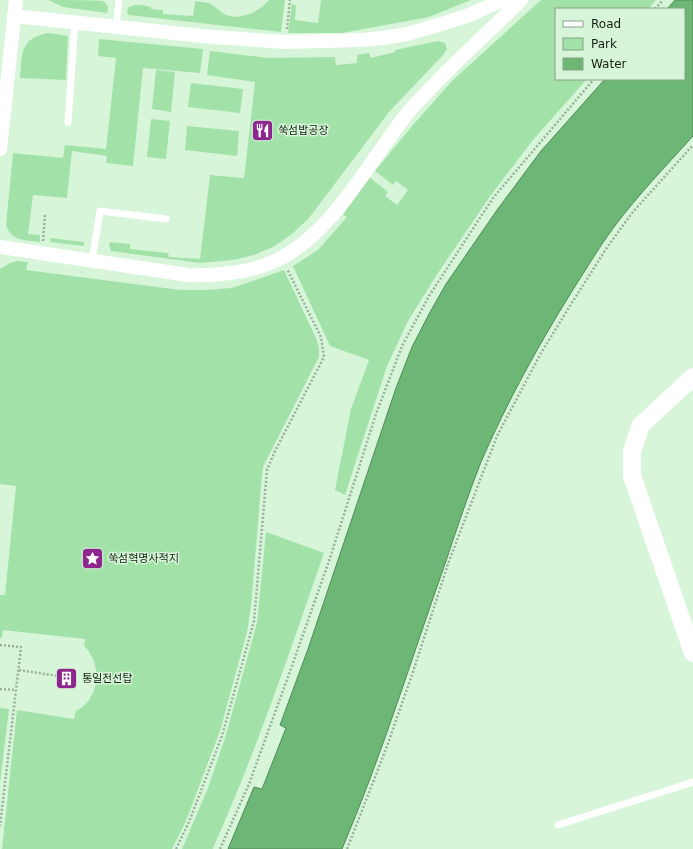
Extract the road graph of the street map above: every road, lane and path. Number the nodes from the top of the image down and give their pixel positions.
1 (16, 0) edge
2 (119, 0) edge
3 (290, 0) edge
4 (503, 0) edge
5 (521, 0) edge
6 (663, 0) edge
7 (656, 8) edge
8 (14, 16) junction
9 (75, 23) junction
10 (116, 27) junction
11 (285, 42) junction
12 (593, 80) edge
13 (68, 122) dead end
14 (693, 145) edge
15 (0, 149) edge
16 (46, 214) dead end
17 (166, 219) dead end
18 (43, 246) dead end
19 (0, 247) edge
20 (282, 258) junction
21 (92, 261) junction
22 (693, 377) edge
23 (0, 645) edge
24 (693, 653) edge
25 (19, 670) junction
26 (58, 676) dead end
27 (0, 689) edge
28 (16, 690) junction
29 (693, 782) edge
30 (0, 826) edge
31 (558, 826) dead end
32 (176, 849) edge
33 (220, 849) edge
34 (347, 849) edge

1 - 8 street
2 - 10 lane
3 - 11 path
4 - 11 street
5 - 20 street
6 - 7 path
8 - 9 street
8 - 15 street
9 - 10 street
9 - 13 lane
10 - 11 street
12 - 33 path
14 - 34 path
16 - 18 path
17 - 21 lane
19 - 21 street
20 - 21 street
20 - 32 path
22 - 24 street
23 - 25 path
25 - 26 path
25 - 28 path
27 - 28 path
28 - 30 path
29 - 31 lane

